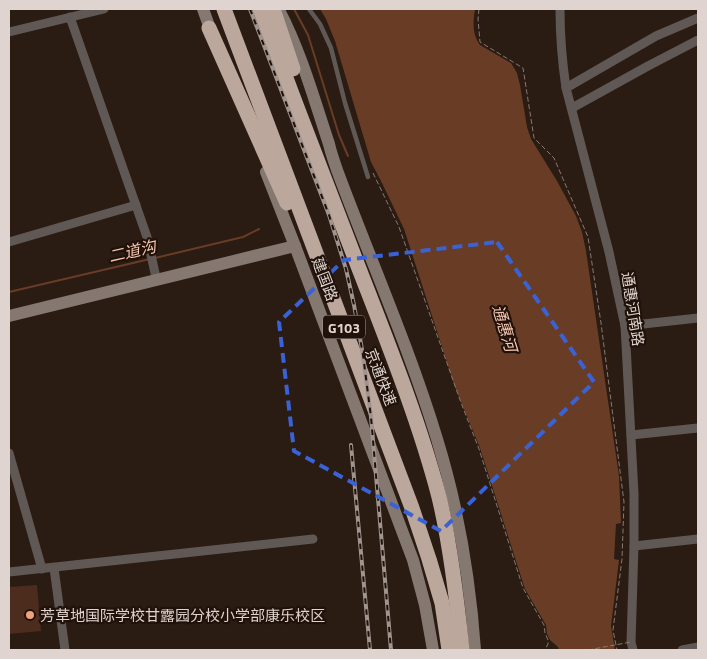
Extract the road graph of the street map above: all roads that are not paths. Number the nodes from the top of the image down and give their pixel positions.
1 (104, 9) edge
2 (203, 9) edge
3 (224, 9) edge
4 (260, 9) edge
5 (273, 9) edge
6 (279, 9) edge
7 (309, 9) edge
8 (560, 9) edge
9 (70, 17) junction
10 (698, 18) edge
11 (209, 28) junction
12 (9, 32) edge
13 (698, 40) edge
14 (566, 88) junction
15 (572, 108) junction
16 (320, 169) junction
17 (368, 177) dead end
18 (136, 205) junction
19 (9, 242) edge
20 (294, 243) junction
21 (321, 266) junction
22 (154, 268) junction
23 (9, 309) edge
24 (9, 316) edge
25 (698, 318) edge
26 (625, 326) junction
27 (698, 428) edge
28 (631, 435) junction
29 (423, 443) junction
30 (9, 453) edge
31 (456, 516) junction
32 (313, 539) dead end
33 (698, 539) edge
34 (634, 546) junction
35 (54, 568) junction
36 (42, 569) junction
37 (9, 572) edge
38 (632, 646) edge
39 (698, 647) edge
40 (64, 650) edge
41 (433, 650) edge
42 (449, 650) edge
43 (462, 650) edge
44 (475, 650) edge
45 (682, 650) edge

1 - 9 street
2 - 11 main road, 建国路
3 - 21 highway, 京通快速 / G103
4 - 16 highway, 京通快速 / G103
5 - 16 highway
6 - 31 main road
7 - 17 lane
8 - 14 street, 通惠河南路
9 - 12 street
9 - 18 street
10 - 14 street
11 - 20 main road, 建国路
11 - 21 highway
13 - 15 street
14 - 15 street, 通惠河南路
15 - 26 street, 通惠河南路
16 - 29 highway, 京通快速 / G103
18 - 19 street
18 - 22 street
20 - 22 main road
20 - 24 main road
20 - 41 main road, 建国路
21 - 42 highway, 京通快速 / G103
22 - 23 main road
25 - 26 street
26 - 28 street, 通惠河南路
27 - 28 street
28 - 34 street, 通惠河南路
29 - 31 main road
29 - 43 highway, 京通快速 / G103
30 - 36 street
31 - 44 main road
32 - 35 street
33 - 34 street
34 - 38 street, 通惠河南路
35 - 36 street
35 - 40 street
36 - 37 street
39 - 45 street

